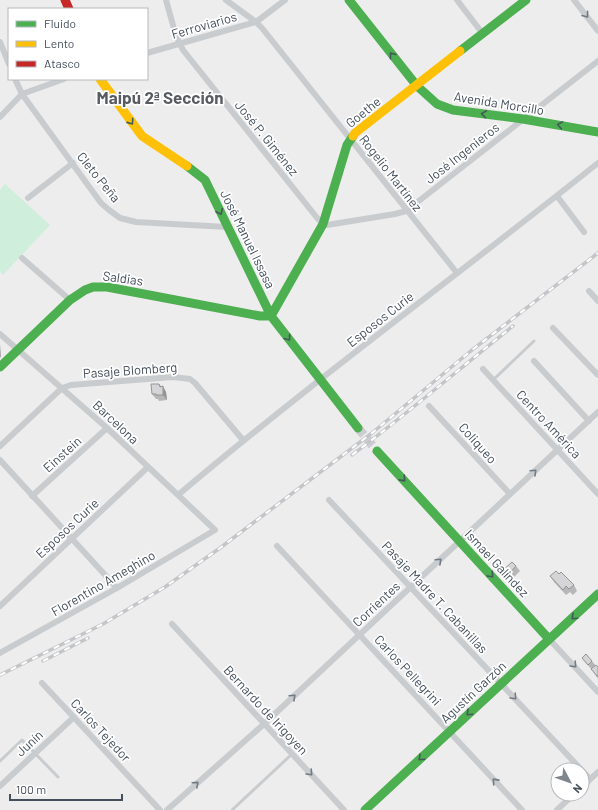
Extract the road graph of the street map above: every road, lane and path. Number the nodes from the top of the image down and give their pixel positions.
1 (166, 0) edge
2 (226, 0) edge
3 (285, 0) edge
4 (349, 0) edge
5 (456, 0) edge
6 (526, 0) edge
7 (574, 0) edge
8 (256, 22) junction
9 (598, 31) edge
10 (483, 34) junction
11 (0, 42) edge
12 (179, 43) junction
13 (148, 53) edge
14 (598, 61) edge
15 (8, 62) edge
16 (15, 80) edge
17 (61, 80) edge
18 (101, 80) edge
19 (417, 86) junction
20 (22, 94) junction
21 (0, 117) edge
22 (523, 119) junction
23 (598, 132) edge
24 (350, 139) junction
25 (73, 163) junction
26 (598, 163) edge
27 (557, 196) junction
28 (28, 198) dead end
29 (406, 211) junction
30 (324, 224) junction
31 (227, 227) junction
32 (584, 232) dead end
33 (22, 258) dead end
34 (457, 273) junction
35 (589, 291) dead end
36 (70, 300) junction
37 (598, 301) edge
38 (271, 316) junction
39 (553, 328) dead end
40 (0, 334) edge
41 (534, 341) dead end
42 (19, 350) junction
43 (534, 361) dead end
44 (0, 367) edge
45 (483, 369) dead end
46 (598, 375) edge
47 (320, 379) junction
48 (493, 380) junction
49 (62, 388) junction
50 (429, 406) dead end
51 (598, 412) edge
52 (589, 421) junction
53 (107, 428) junction
54 (358, 428) tunnel mouth
55 (243, 440) junction
56 (0, 446) edge
57 (557, 450) junction
58 (377, 451) tunnel mouth
59 (0, 460) edge
60 (148, 467) junction
61 (510, 494) junction
62 (598, 494) edge
63 (178, 495) junction
64 (32, 496) junction
65 (330, 500) dead end
66 (215, 530) joint
67 (72, 538) junction
68 (459, 542) junction
69 (277, 546) dead end
70 (411, 587) junction
71 (117, 588) junction
72 (598, 594) edge
73 (0, 606) edge
74 (172, 624) dead end
75 (360, 635) junction
76 (549, 639) junction
77 (0, 653) edge
78 (42, 683) dead end
79 (501, 684) junction
80 (598, 692) edge
81 (74, 717) junction
82 (264, 724) junction
83 (450, 731) junction
84 (35, 753) junction
85 (292, 754) junction
86 (0, 761) edge
87 (574, 762) edge
88 (598, 772) edge
89 (58, 777) dead end
90 (590, 779) edge
91 (0, 786) edge
92 (566, 802) edge
93 (160, 810) edge
94 (167, 810) edge
95 (232, 810) edge
96 (344, 810) edge
97 (365, 810) edge
98 (522, 810) edge
99 (557, 810) edge

1 - 12 street, José P. Giménez
2 - 8 street, Rogelio Martínez
3 - 8 street, Ferroviarios
19 -> 4 main road, Avenida Morcillo
5 - 10 street
6 - 10 main road, Goethe
7 -> 9 street
8 - 12 street, Ferroviarios
8 - 24 street, Rogelio Martínez
10 - 19 main road, Goethe
11 - 15 street
12 - 13 street, Ferroviarios
12 - 30 street, José P. Giménez
14 - 22 street, José Ingenieros
16 - 20 street, Cleto Peña
17 - 20 street
18 -> 31 main road, José Manuel Issasa
22 -> 19 main road, Avenida Morcillo
19 - 24 main road, Goethe
20 - 21 street
20 - 25 street, Cleto Peña
23 -> 22 main road, Avenida Morcillo
22 - 29 street, José Ingenieros
24 - 29 street, Rogelio Martínez
24 - 30 main road, Goethe
25 - 28 street
25 - 31 street, Cleto Peña
26 - 27 street, Esposos Curie
27 - 32 street
27 - 34 street, Esposos Curie
29 - 30 street, José Ingenieros
29 - 34 street, Rogelio Martínez
30 - 38 main road, Goethe
31 - 38 main road, José Manuel Issasa
33 - 36 street
34 - 47 street, Esposos Curie
35 - 37 street
36 - 38 main road, Saldias
36 - 42 main road, Saldias
38 -> 47 main road, José Manuel Issasa
39 - 46 street
40 - 42 street, Barcelona
41 - 48 lane
42 - 44 main road, Saldias
42 - 49 street, Barcelona
43 - 52 street
45 - 48 street, Centro América
47 - 54 main road, José Manuel Issasa
47 - 55 street, Esposos Curie
48 - 57 street, Centro América
49 - 53 street, Barcelona
49 - 55 street, Pasaje Blomberg
49 - 56 street
50 - 61 street, Coliqueo
51 - 52 street, Corrientes
52 - 57 street, Corrientes
53 - 60 street, Barcelona
53 - 64 street, Einstein
55 - 63 street, Esposos Curie
61 -> 57 street, Corrientes
57 - 62 street, Centro América
58 -> 68 main road, Ismael Galíndez
59 - 64 street
60 - 63 street, Barcelona
60 - 67 street, Esposos Curie
61 - 68 street, Corrientes
63 - 66 street, Barcelona
64 - 67 street
65 - 70 street, Pasaje Madre T. Cabanillas
66 - 71 street, Florentino Ameghino
67 - 71 street
67 - 73 street, Esposos Curie
70 -> 68 street, Corrientes
68 -> 76 main road, Ismael Galíndez
69 - 75 street, Carlos Pellegrini
70 - 75 street, Corrientes
70 - 79 street, Pasaje Madre T. Cabanillas
71 - 77 street, Florentino Ameghino
72 -> 76 main road, Agustín Garzón
74 - 82 street, Bernardo de Irigoyen
82 -> 75 street, Corrientes
75 - 83 street, Carlos Pellegrini
76 - 79 main road, Agustín Garzón
76 -> 80 street, Ismael Galíndez
78 - 81 street, Carlos Tejedor
79 -> 83 main road, Agustín Garzón
79 -> 87 street, Pasaje Madre T. Cabanillas
81 - 84 street, Junín
81 - 93 street, Carlos Tejedor
82 - 85 street, Bernardo de Irigoyen
94 -> 82 street, Corrientes
83 -> 97 main road, Agustín Garzón
98 -> 83 street, Carlos Pellegrini
84 - 86 lane
84 - 89 lane
84 - 91 street, Junín
85 - 95 lane
85 -> 96 street, Bernardo de Irigoyen
88 - 90 street
92 - 99 street

